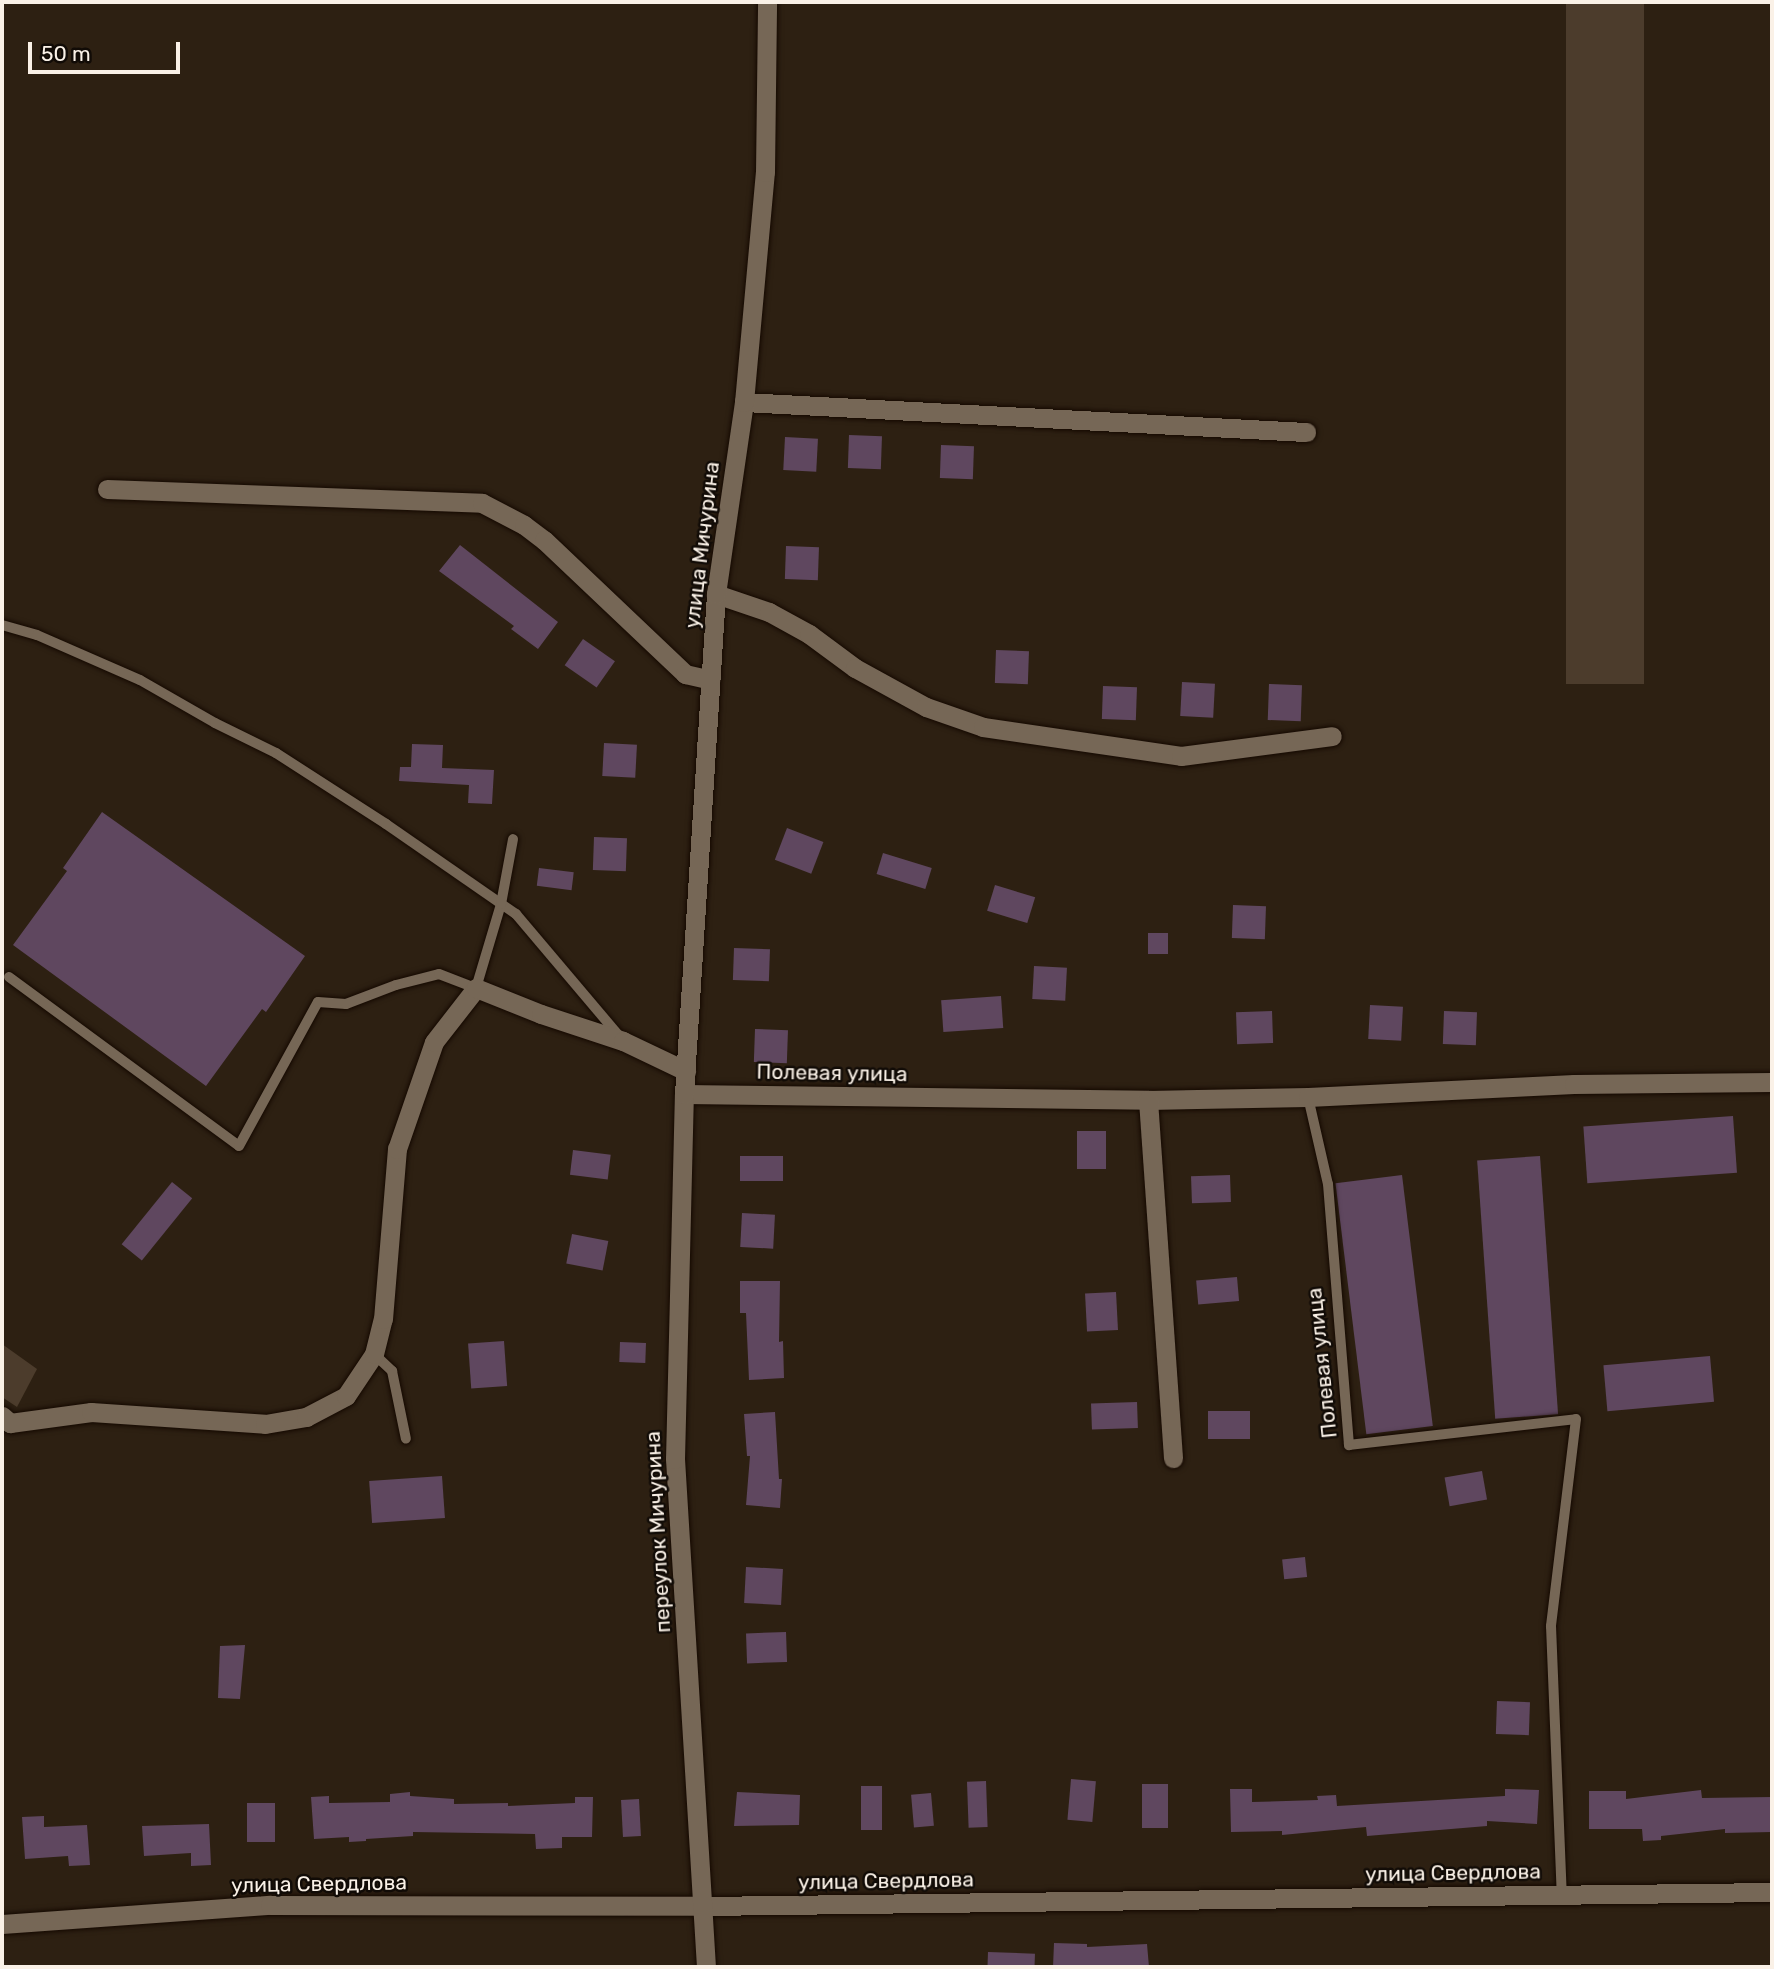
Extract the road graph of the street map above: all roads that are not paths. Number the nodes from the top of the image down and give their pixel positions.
1 (767, 2) edge
2 (744, 402) junction
3 (1306, 432) dead end
4 (107, 489) dead end
5 (716, 594) junction
6 (2, 625) edge
7 (710, 680) junction
8 (1332, 736) dead end
9 (513, 839) dead end
10 (501, 904) junction
11 (9, 977) dead end
12 (476, 988) junction
13 (623, 1041) junction
14 (686, 1071) junction
15 (1772, 1082) edge
16 (684, 1094) junction
17 (1308, 1097) junction
18 (1148, 1100) junction
19 (374, 1354) junction
20 (4, 1424) edge
21 (406, 1440) dead end
22 (1173, 1458) dead end
23 (1772, 1892) edge
24 (1562, 1895) junction
25 (703, 1906) junction
26 (2, 1924) edge
27 (706, 1967) edge

1 - 2 street, улица Мичурина
2 - 3 street
2 - 5 street, улица Мичурина
4 - 7 street
5 - 7 street, улица Мичурина
5 - 8 street
6 - 10 lane
7 - 14 street, улица Мичурина
9 - 10 lane
10 - 12 lane
10 - 13 lane
11 - 12 lane
12 - 13 street
12 - 19 street
13 - 14 street
14 - 16 street, улица Мичурина
15 - 17 street, Полевая улица
16 - 18 street, Полевая улица
16 - 25 street, переулок Мичурина
17 - 18 street, Полевая улица
17 - 24 lane, Полевая улица
18 - 22 street
19 - 20 street
19 - 21 lane
23 - 24 street, улица Свердлова
24 - 25 street, улица Свердлова
25 - 26 street, улица Свердлова
25 - 27 street, переулок Мичурина

